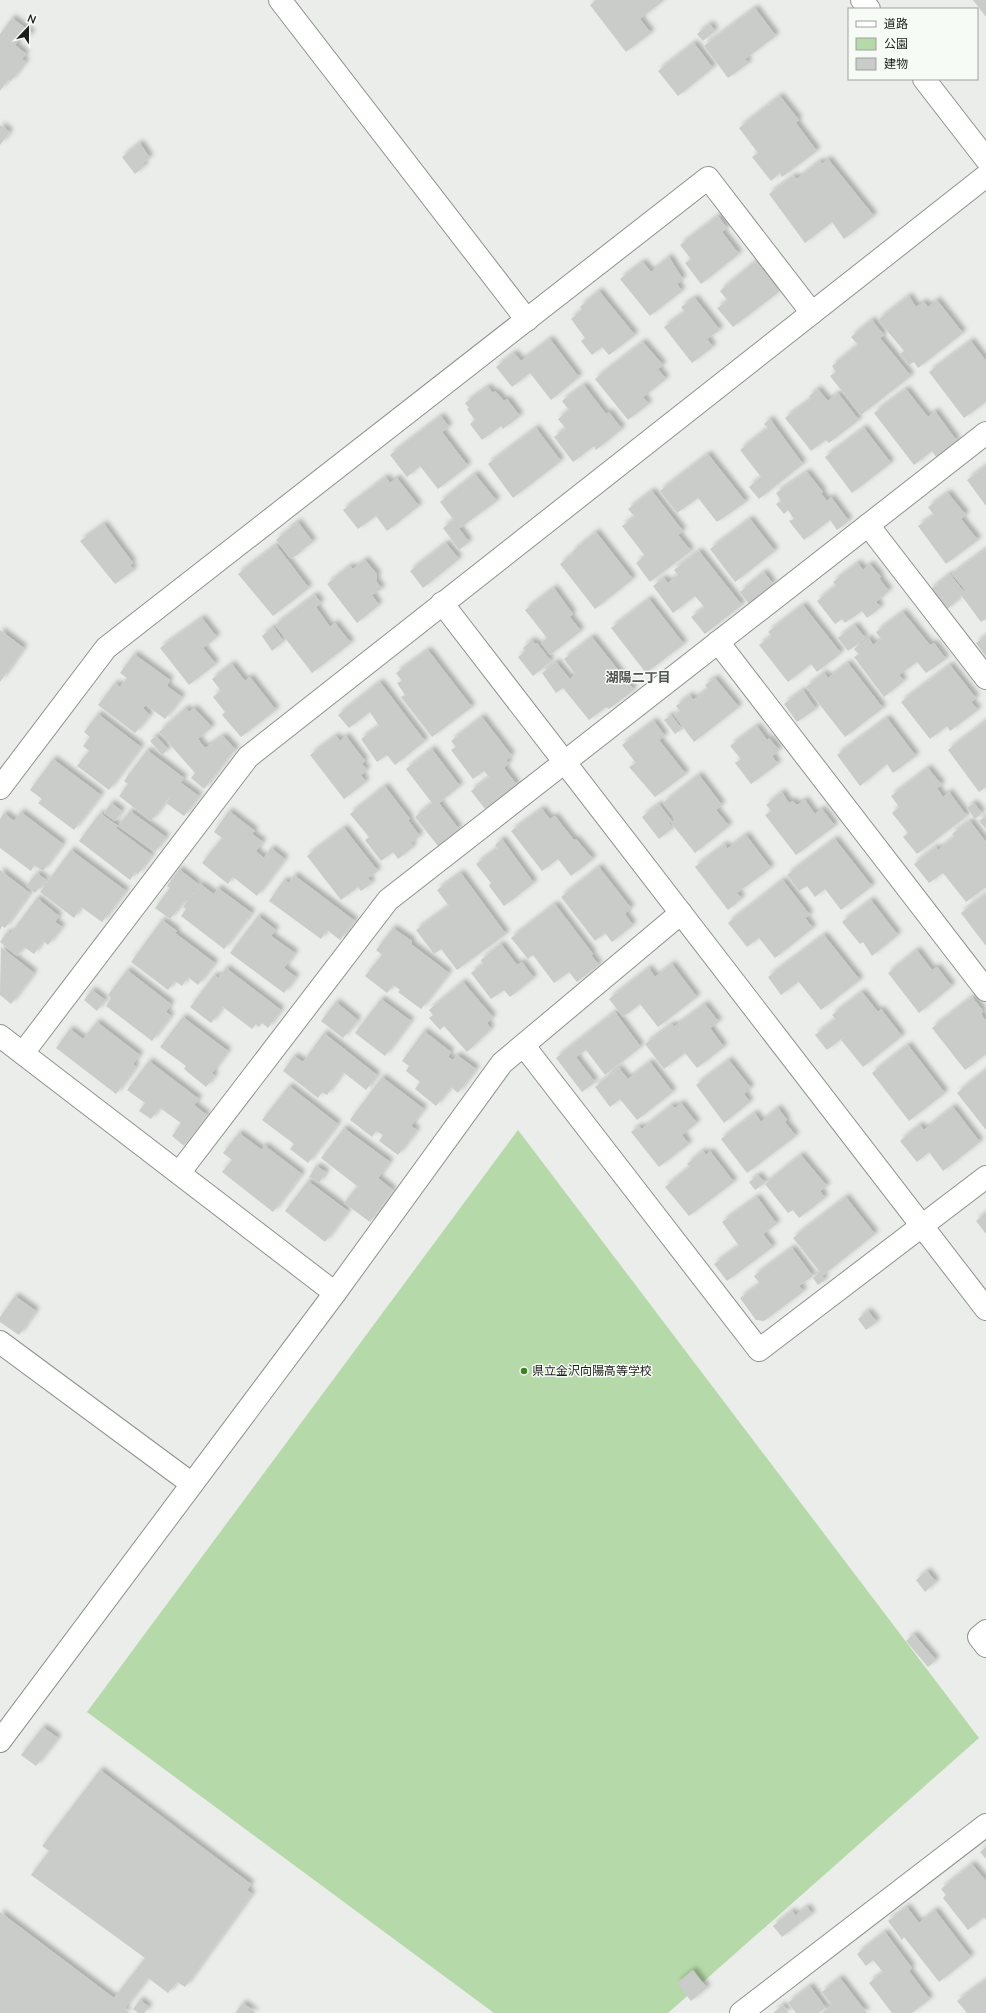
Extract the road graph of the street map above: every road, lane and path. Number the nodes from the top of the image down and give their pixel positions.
1 (280, 0) edge
2 (862, 0) edge
3 (868, 8) edge
4 (925, 80) edge
5 (986, 159) edge
6 (986, 176) edge
7 (812, 313) junction
8 (527, 320) junction
9 (986, 433) edge
10 (868, 525) junction
11 (442, 603) junction
12 (718, 642) junction
13 (986, 678) edge
14 (565, 762) junction
15 (0, 788) edge
16 (681, 913) junction
17 (986, 990) edge
18 (0, 1036) edge
19 (524, 1046) junction
20 (23, 1054) junction
21 (179, 1173) junction
22 (986, 1177) edge
23 (922, 1226) junction
24 (335, 1292) junction
25 (986, 1309) edge
26 (0, 1342) edge
27 (192, 1484) junction
28 (986, 1631) edge
29 (986, 1646) edge
30 (0, 1741) edge
31 (986, 1825) edge
32 (741, 2013) edge

1 - 8 street
2 - 3 street
4 - 5 street
6 - 7 street
7 - 8 street
7 - 11 street
8 - 15 street
9 - 10 street
10 - 12 street
10 - 13 street
11 - 14 street
11 - 20 street
12 - 14 street
12 - 17 street
14 - 16 street
14 - 21 street
16 - 19 street
16 - 23 street
18 - 20 street
19 - 23 street
19 - 24 street
20 - 21 street
21 - 24 street
22 - 23 street
23 - 25 street
24 - 27 street
26 - 27 street
27 - 30 street
28 - 29 street
31 - 32 street

